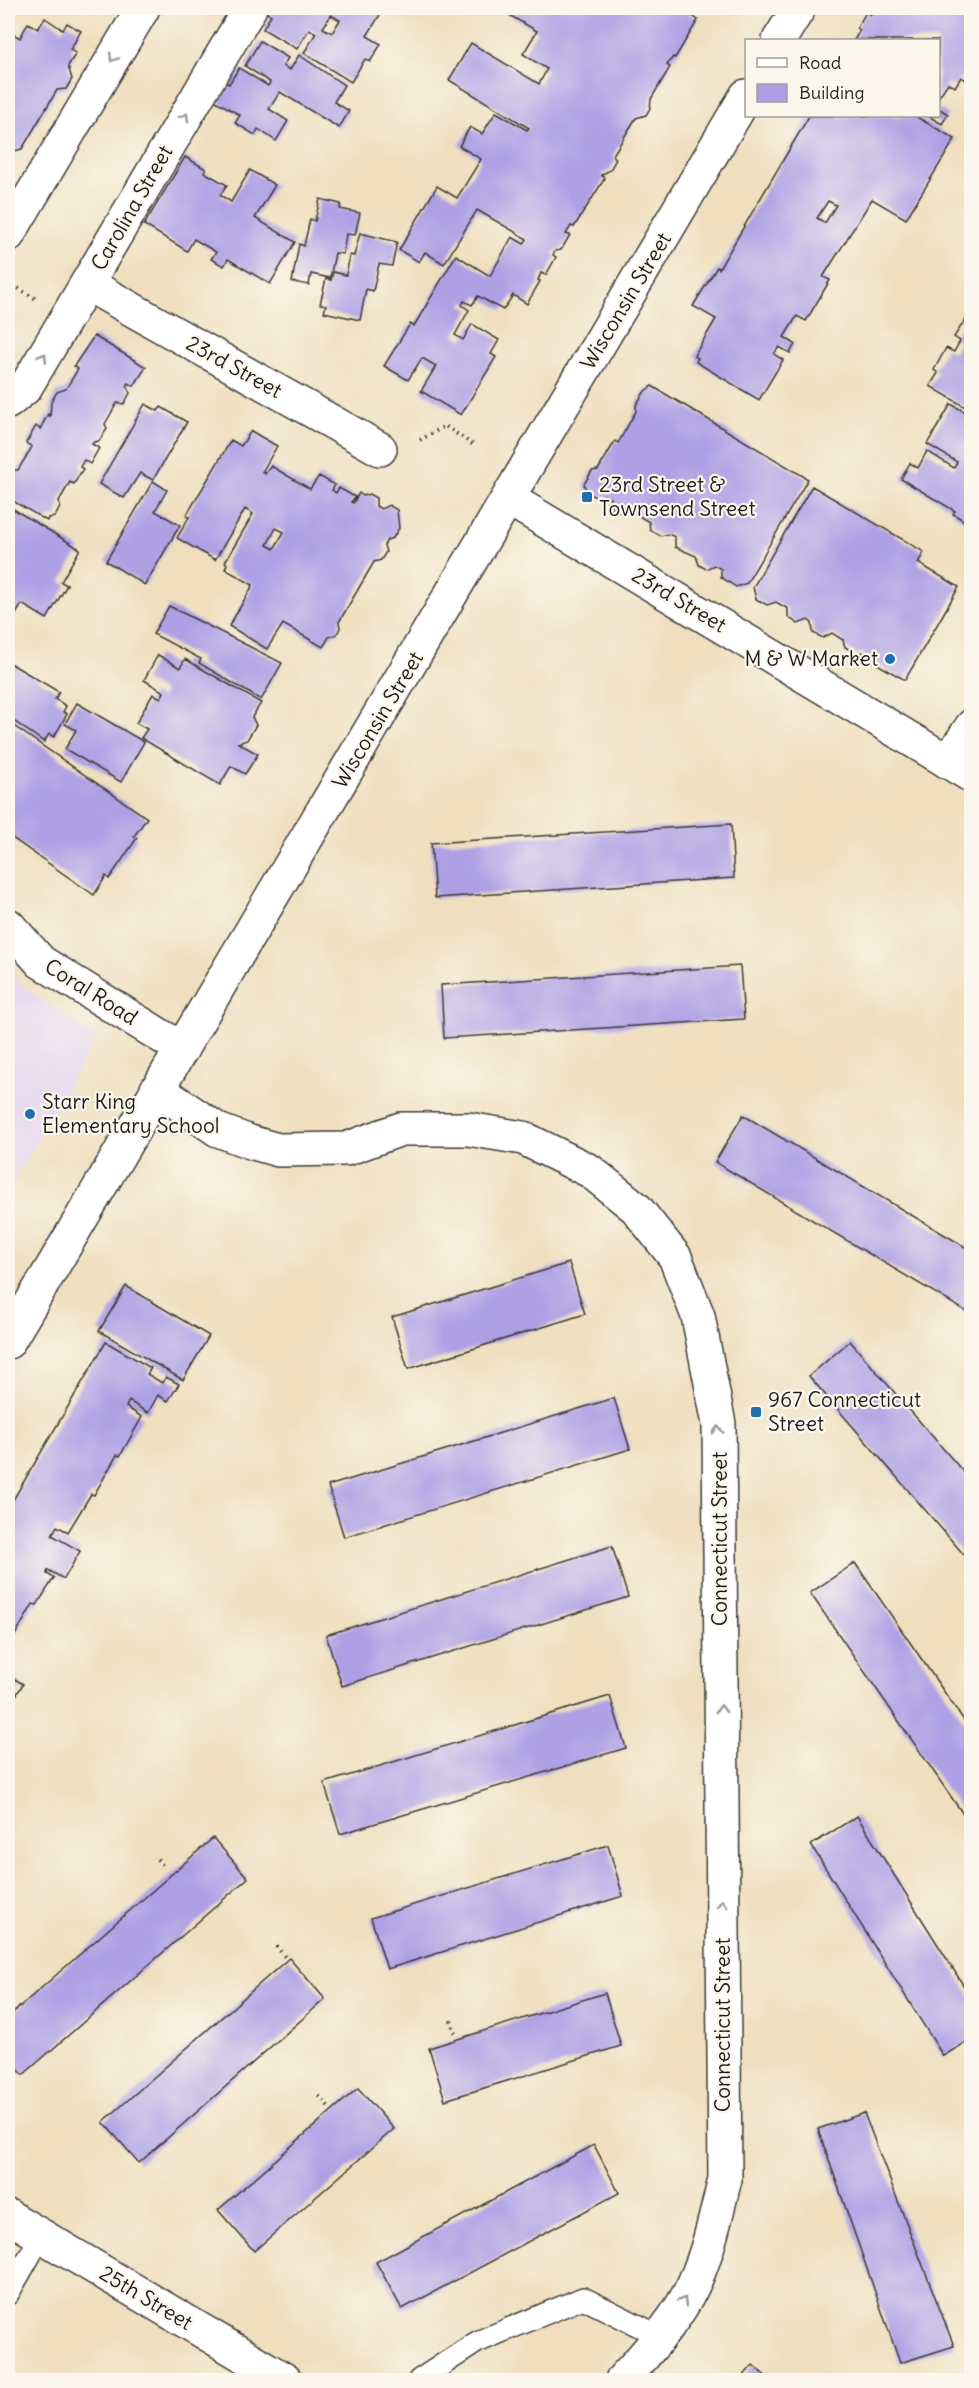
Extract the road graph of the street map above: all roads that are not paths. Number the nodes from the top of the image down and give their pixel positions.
1 (143, 8) edge
2 (250, 8) edge
3 (799, 8) edge
4 (780, 39) edge
5 (745, 99) edge
6 (9, 229) edge
7 (87, 284) junction
8 (8, 402) edge
9 (381, 449) dead end
10 (509, 499) junction
11 (972, 726) edge
12 (960, 769) edge
13 (8, 925) edge
14 (182, 1049) junction
15 (157, 1089) junction
16 (8, 1342) edge
17 (8, 2216) edge
18 (41, 2236) junction
19 (8, 2294) edge
20 (659, 2336) junction
21 (285, 2380) edge
22 (419, 2380) edge
23 (622, 2380) edge

1 -> 6 street
7 -> 2 street, Carolina Street
3 - 4 street
5 - 10 street, Wisconsin Street
8 -> 7 street, Carolina Street
7 - 9 street, 23rd Street
10 - 12 street, 23rd Street
10 - 14 street, Wisconsin Street
11 - 12 street
13 - 14 street, Coral Road
14 - 15 street, Wisconsin Street
15 - 16 street, Wisconsin Street
20 -> 15 street, Connecticut Street
17 - 18 street, 25th Street
18 - 19 lane
18 - 21 street, 25th Street
20 - 22 lane
20 - 23 street, Connecticut Street

